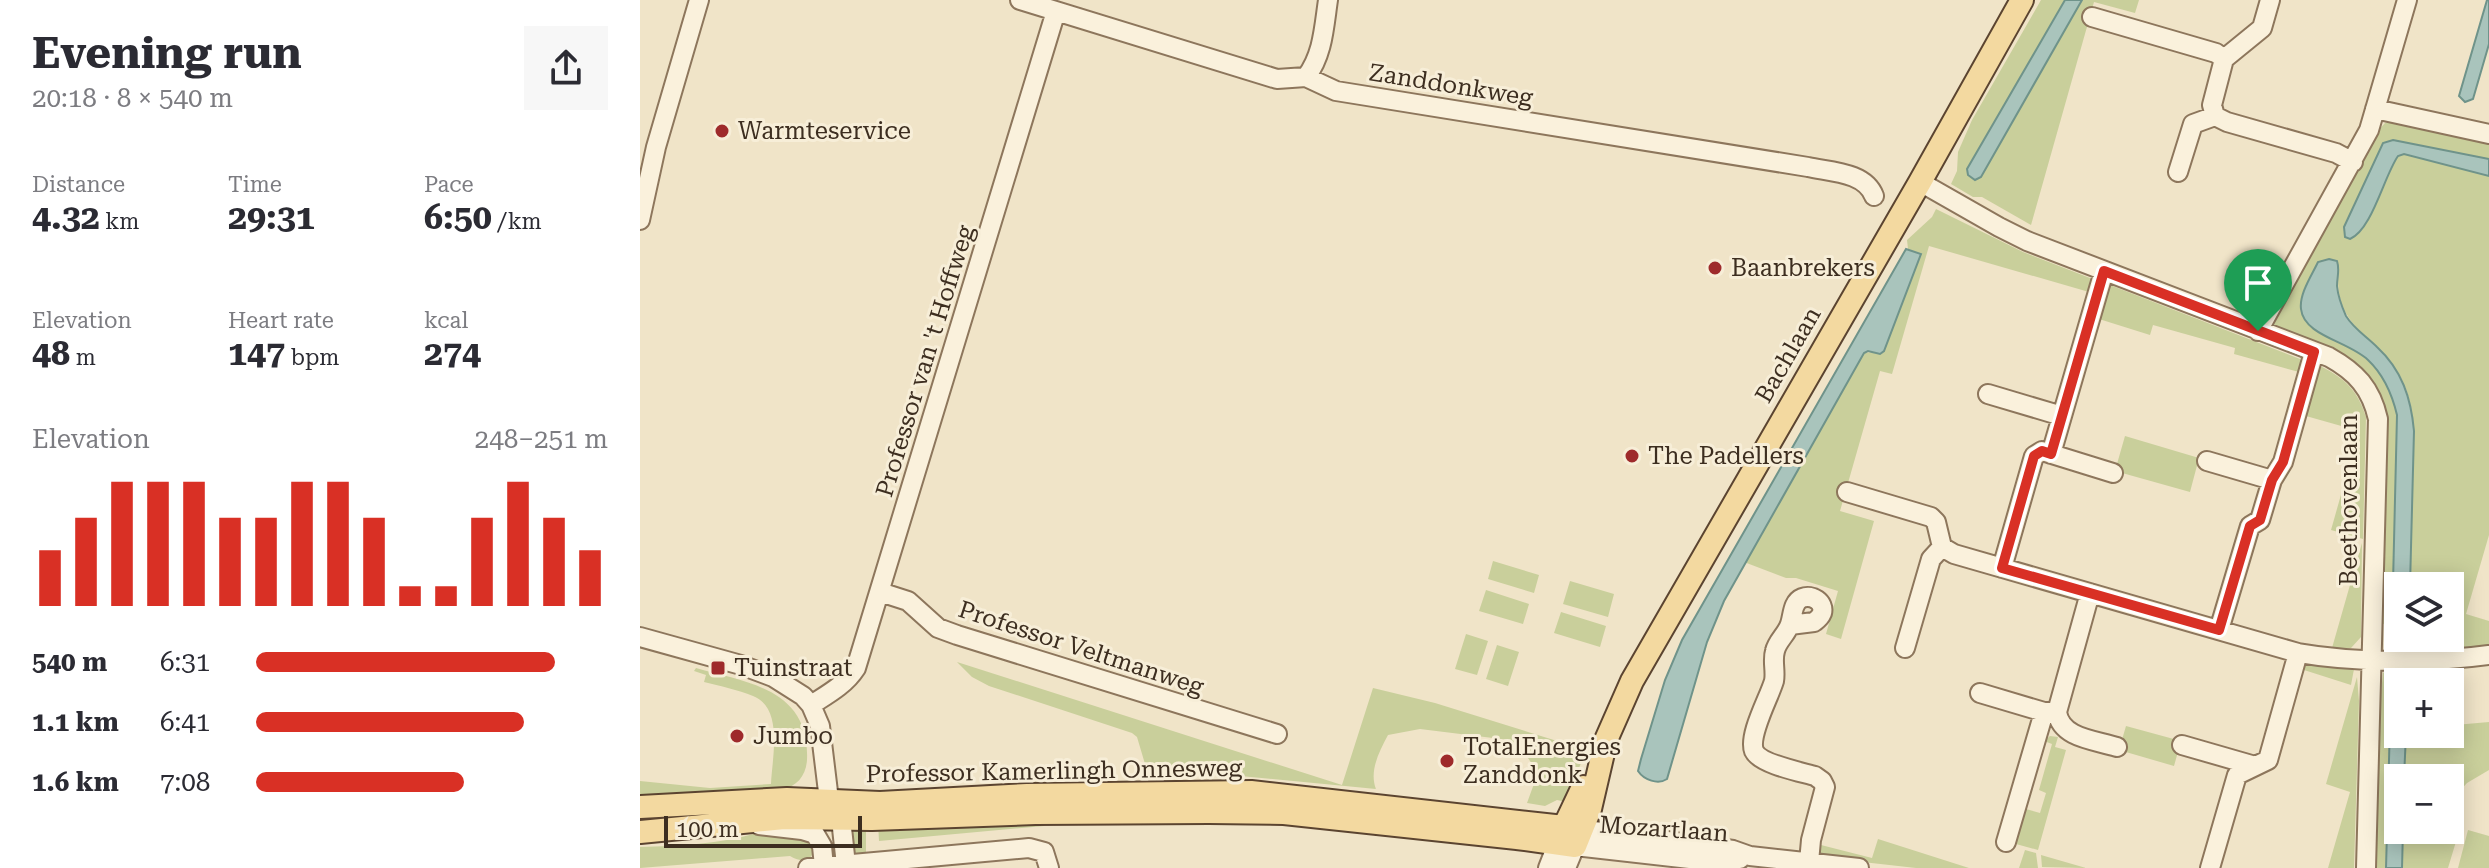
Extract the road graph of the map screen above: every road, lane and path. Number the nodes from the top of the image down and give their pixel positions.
1 (699, 0) edge
2 (1020, 0) edge
3 (1328, 0) edge
4 (2022, 0) edge
5 (2270, 0) edge
6 (2407, 0) edge
7 (1056, 11) junction
8 (2092, 17) dead end
9 (2224, 59) junction
10 (1306, 77) junction
11 (2375, 109) junction
12 (2215, 116) junction
13 (2489, 134) edge
14 (2353, 162) junction
15 (2178, 172) dead end
16 (1920, 182) junction
17 (1874, 196) dead end
18 (640, 220) edge
19 (2104, 271) junction
20 (2258, 331) junction
21 (2314, 352) junction
22 (1988, 394) dead end
23 (2062, 416) junction
24 (2046, 453) junction
25 (2207, 461) dead end
26 (2113, 473) dead end
27 (2272, 480) junction
28 (1847, 492) dead end
29 (1942, 547) junction
30 (2002, 568) junction
31 (880, 592) junction
32 (2090, 593) junction
33 (1790, 625) dead end
34 (2219, 630) junction
35 (640, 637) edge
36 (1905, 648) dead end
37 (2298, 653) junction
38 (2489, 655) edge
39 (2371, 658) junction
40 (1980, 693) dead end
41 (811, 705) junction
42 (2050, 712) junction
43 (1277, 734) dead end
44 (2182, 745) dead end
45 (2117, 747) dead end
46 (2255, 766) junction
47 (640, 807) edge
48 (829, 813) junction
49 (745, 823) junction
50 (640, 832) edge
51 (1570, 837) junction
52 (2006, 842) dead end
53 (1809, 862) junction
54 (846, 865) junction
55 (1049, 866) edge
56 (816, 867) edge
57 (1548, 868) edge
58 (1566, 868) edge
59 (1859, 868) edge
60 (2210, 868) edge
61 (2366, 868) edge

1 - 18 street
2 - 7 street, Zanddonkweg
3 - 10 street
4 - 16 main road, Bachlaan
5 - 9 street
6 - 11 street
7 - 10 street, Zanddonkweg
7 - 31 street, Professor van 't Hoffweg
8 - 9 street
9 - 12 street
10 - 17 street, Zanddonkweg
11 - 13 street
11 - 14 street
12 - 14 street
12 - 15 street
14 - 20 street
16 - 19 street, Beethovenlaan
16 - 51 main road, Bachlaan
19 - 20 street, Beethovenlaan
19 - 23 street
20 - 21 street, Beethovenlaan
21 - 27 street
21 - 39 street, Beethovenlaan
22 - 23 street
23 - 24 street
24 - 26 street
24 - 30 street
25 - 27 street
27 - 34 street
28 - 29 street
29 - 30 street
29 - 36 street
30 - 32 street
31 - 41 street, Professor van 't Hoffweg
31 - 43 street, Professor Veltmanweg
32 - 34 street
32 - 42 street
33 - 53 street
34 - 37 street
35 - 41 street
37 - 39 street
37 - 46 street
38 - 39 street
39 - 61 street, Beethovenlaan
40 - 42 street
41 - 48 street
42 - 45 street
42 - 52 street
44 - 46 street
46 - 60 street
47 - 48 main road, Professor Kamerlingh Onnesweg
48 - 49 main road, Professor Kamerlingh Onnesweg
48 - 51 main road, Professor Kamerlingh Onnesweg
48 - 54 street
49 - 50 main road, Professor Kamerlingh Onnesweg
49 - 56 street
51 - 53 street, Mozartlaan
51 - 57 street
51 - 58 street
53 - 59 street, Mozartlaan
54 - 55 street
54 - 56 street

